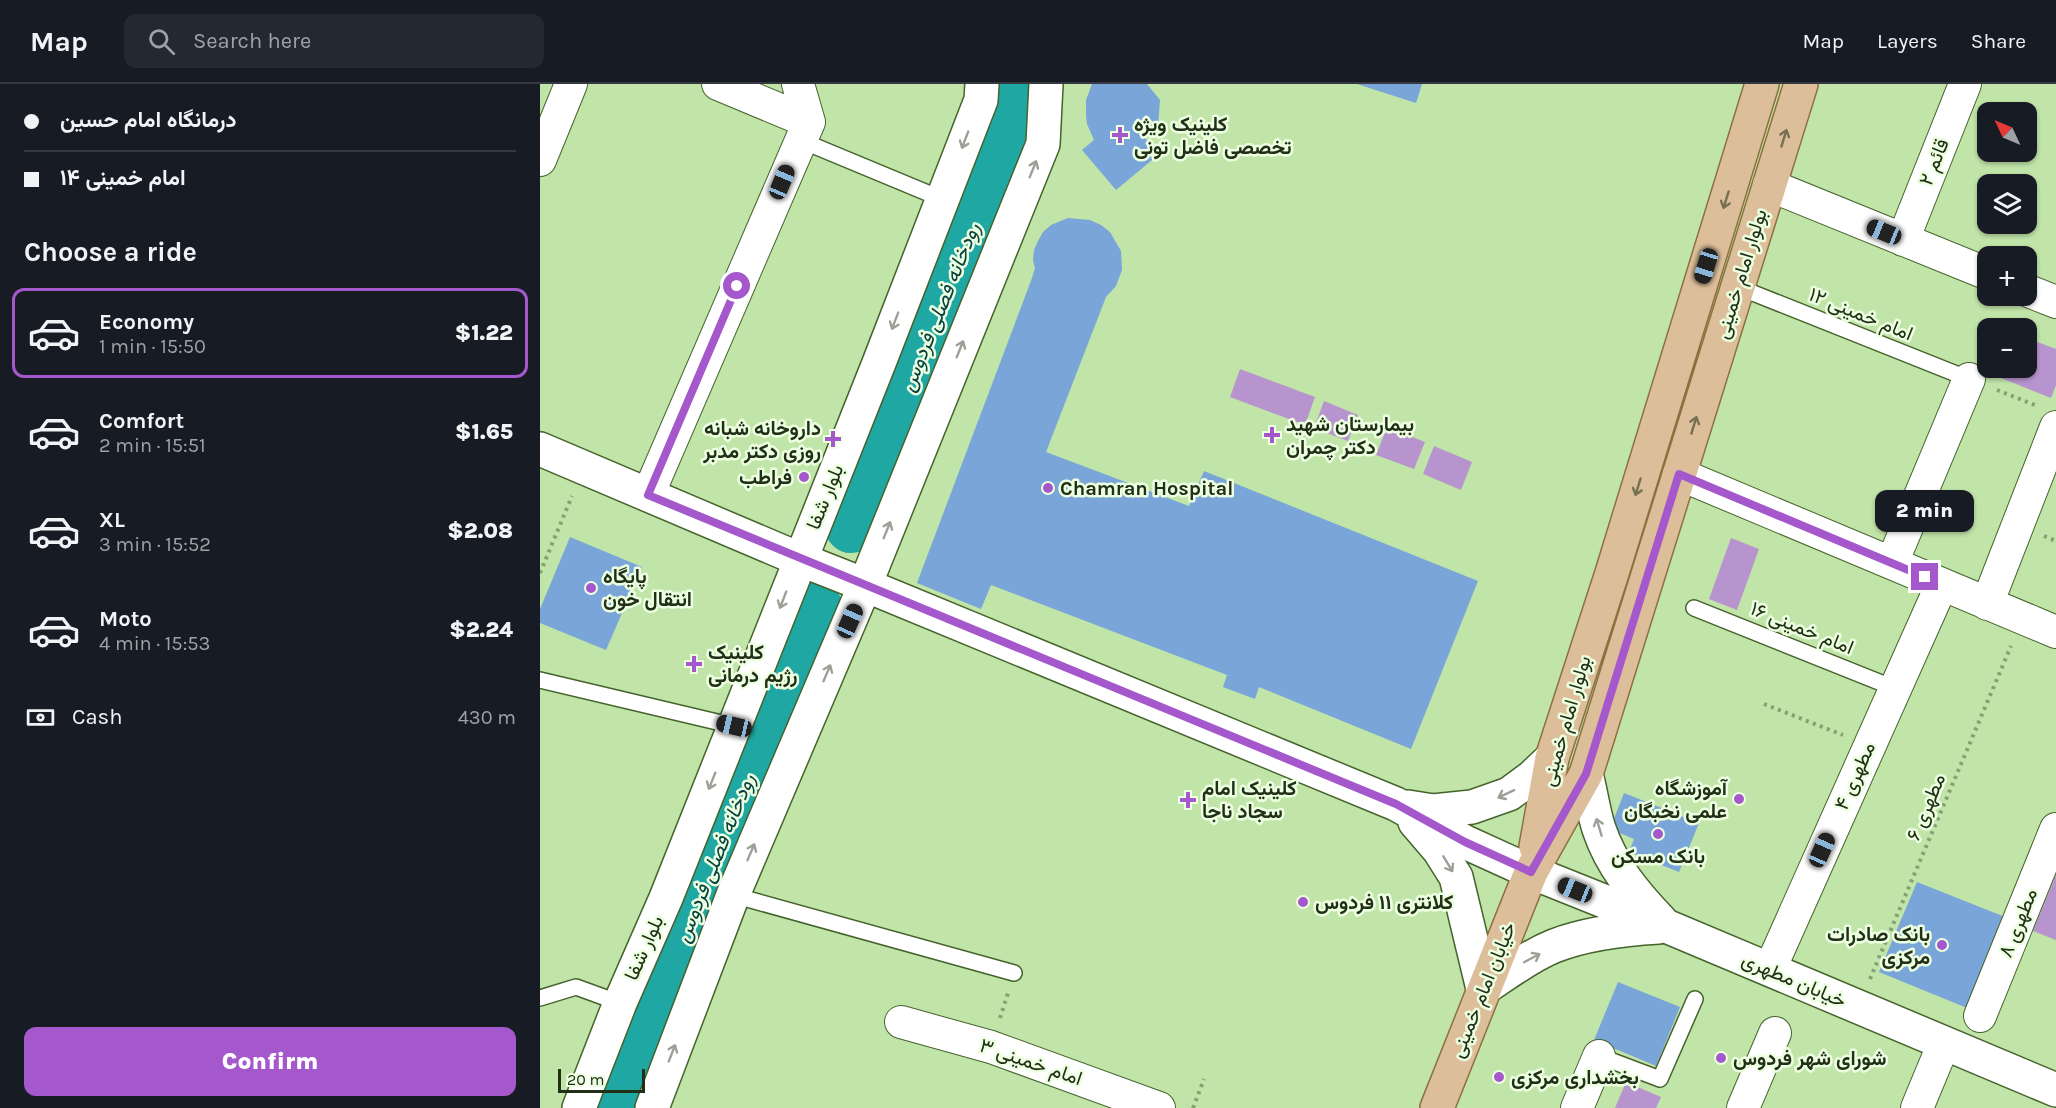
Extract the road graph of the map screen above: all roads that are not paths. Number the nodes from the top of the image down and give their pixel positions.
1 (571, 84) edge
2 (718, 84) edge
3 (798, 84) edge
4 (982, 84) edge
5 (1047, 84) edge
6 (1762, 84) edge
7 (1801, 84) edge
8 (1965, 84) edge
9 (804, 131) junction
10 (540, 160) edge
11 (1769, 185) junction
12 (942, 199) junction
13 (1903, 240) junction
14 (1977, 270) edge
15 (1738, 287) junction
16 (1969, 379) joint
17 (2051, 418) edge
18 (540, 449) edge
19 (1679, 474) junction
20 (648, 495) junction
21 (799, 559) junction
22 (1892, 563) junction
23 (1942, 584) junction
24 (866, 585) junction
25 (1604, 598) junction
26 (1987, 604) junction
27 (1694, 608) dead end
28 (1637, 610) junction
29 (2056, 632) edge
30 (540, 680) edge
31 (1894, 688) junction
32 (734, 726) junction
33 (1552, 758) junction
34 (1586, 774) junction
35 (1396, 804) junction
36 (2056, 830) edge
37 (1531, 872) junction
38 (733, 895) junction
39 (1666, 926) junction
40 (1770, 969) junction
41 (1014, 973) road end
42 (1483, 989) junction
43 (540, 998) edge
44 (1695, 999) dead end
45 (620, 1003) junction
46 (1980, 1016) dead end
47 (901, 1022) dead end
48 (1775, 1033) dead end
49 (1944, 1043) junction
50 (1599, 1056) joint
51 (2056, 1090) edge
52 (579, 1108) edge
53 (652, 1108) edge
54 (1159, 1108) edge
55 (1437, 1108) edge
56 (1577, 1108) edge
57 (1743, 1108) edge
58 (1917, 1108) edge

1 - 10 street
2 - 9 street
3 - 9 street
4 -> 12 main road, بلوار شفا
24 -> 5 main road
6 -> 25 main road, بولوار امام خمینی
11 -> 7 main road, بولوار امام خمینی
8 - 13 street, قائم ۲
9 - 12 lane
9 - 20 street
11 - 13 street
11 - 15 main road, بولوار امام خمینی
12 -> 21 main road, بلوار شفا
13 - 14 street
15 - 16 lane, امام خمینی ۱۲
19 -> 15 main road, بولوار امام خمینی
16 - 22 street
17 - 26 street
18 - 20 main road
19 - 22 street
19 - 28 main road, بولوار امام خمینی
20 - 21 main road
21 - 24 main road
21 -> 32 main road, بلوار شفا
22 - 23 street
23 - 26 street
23 - 31 street, مطهری ۴
24 - 35 main road
38 -> 24 main road
25 - 28 main road
25 - 33 main road, بولوار امام خمینی
26 - 29 street
27 - 31 lane, امام خمینی ۱۶
28 - 34 main road, بولوار امام خمینی
30 - 32 lane
31 - 40 street, مطهری ۴
32 -> 45 main road, بلوار شفا
33 -> 35 main road
33 - 37 main road, بولوار امام خمینی
34 - 37 main road, بولوار امام خمینی
39 -> 34 main road
35 - 37 main road, خیابان مطهری
35 -> 42 main road
36 - 46 street, مطهری ۸
37 - 39 main road, خیابان مطهری
37 - 42 main road, خیابان امام خمینی
38 - 41 lane
53 -> 38 main road
39 - 40 main road, خیابان مطهری
42 -> 39 main road
40 - 49 main road, خیابان مطهری
42 - 55 main road, خیابان امام خمینی
43 - 45 lane
44 - 50 lane
45 - 52 main road, بلوار شفا
47 - 54 street, امام خمینی ۳
48 - 57 street
49 - 51 main road, خیابان مطهری
49 - 58 street
50 - 56 street

